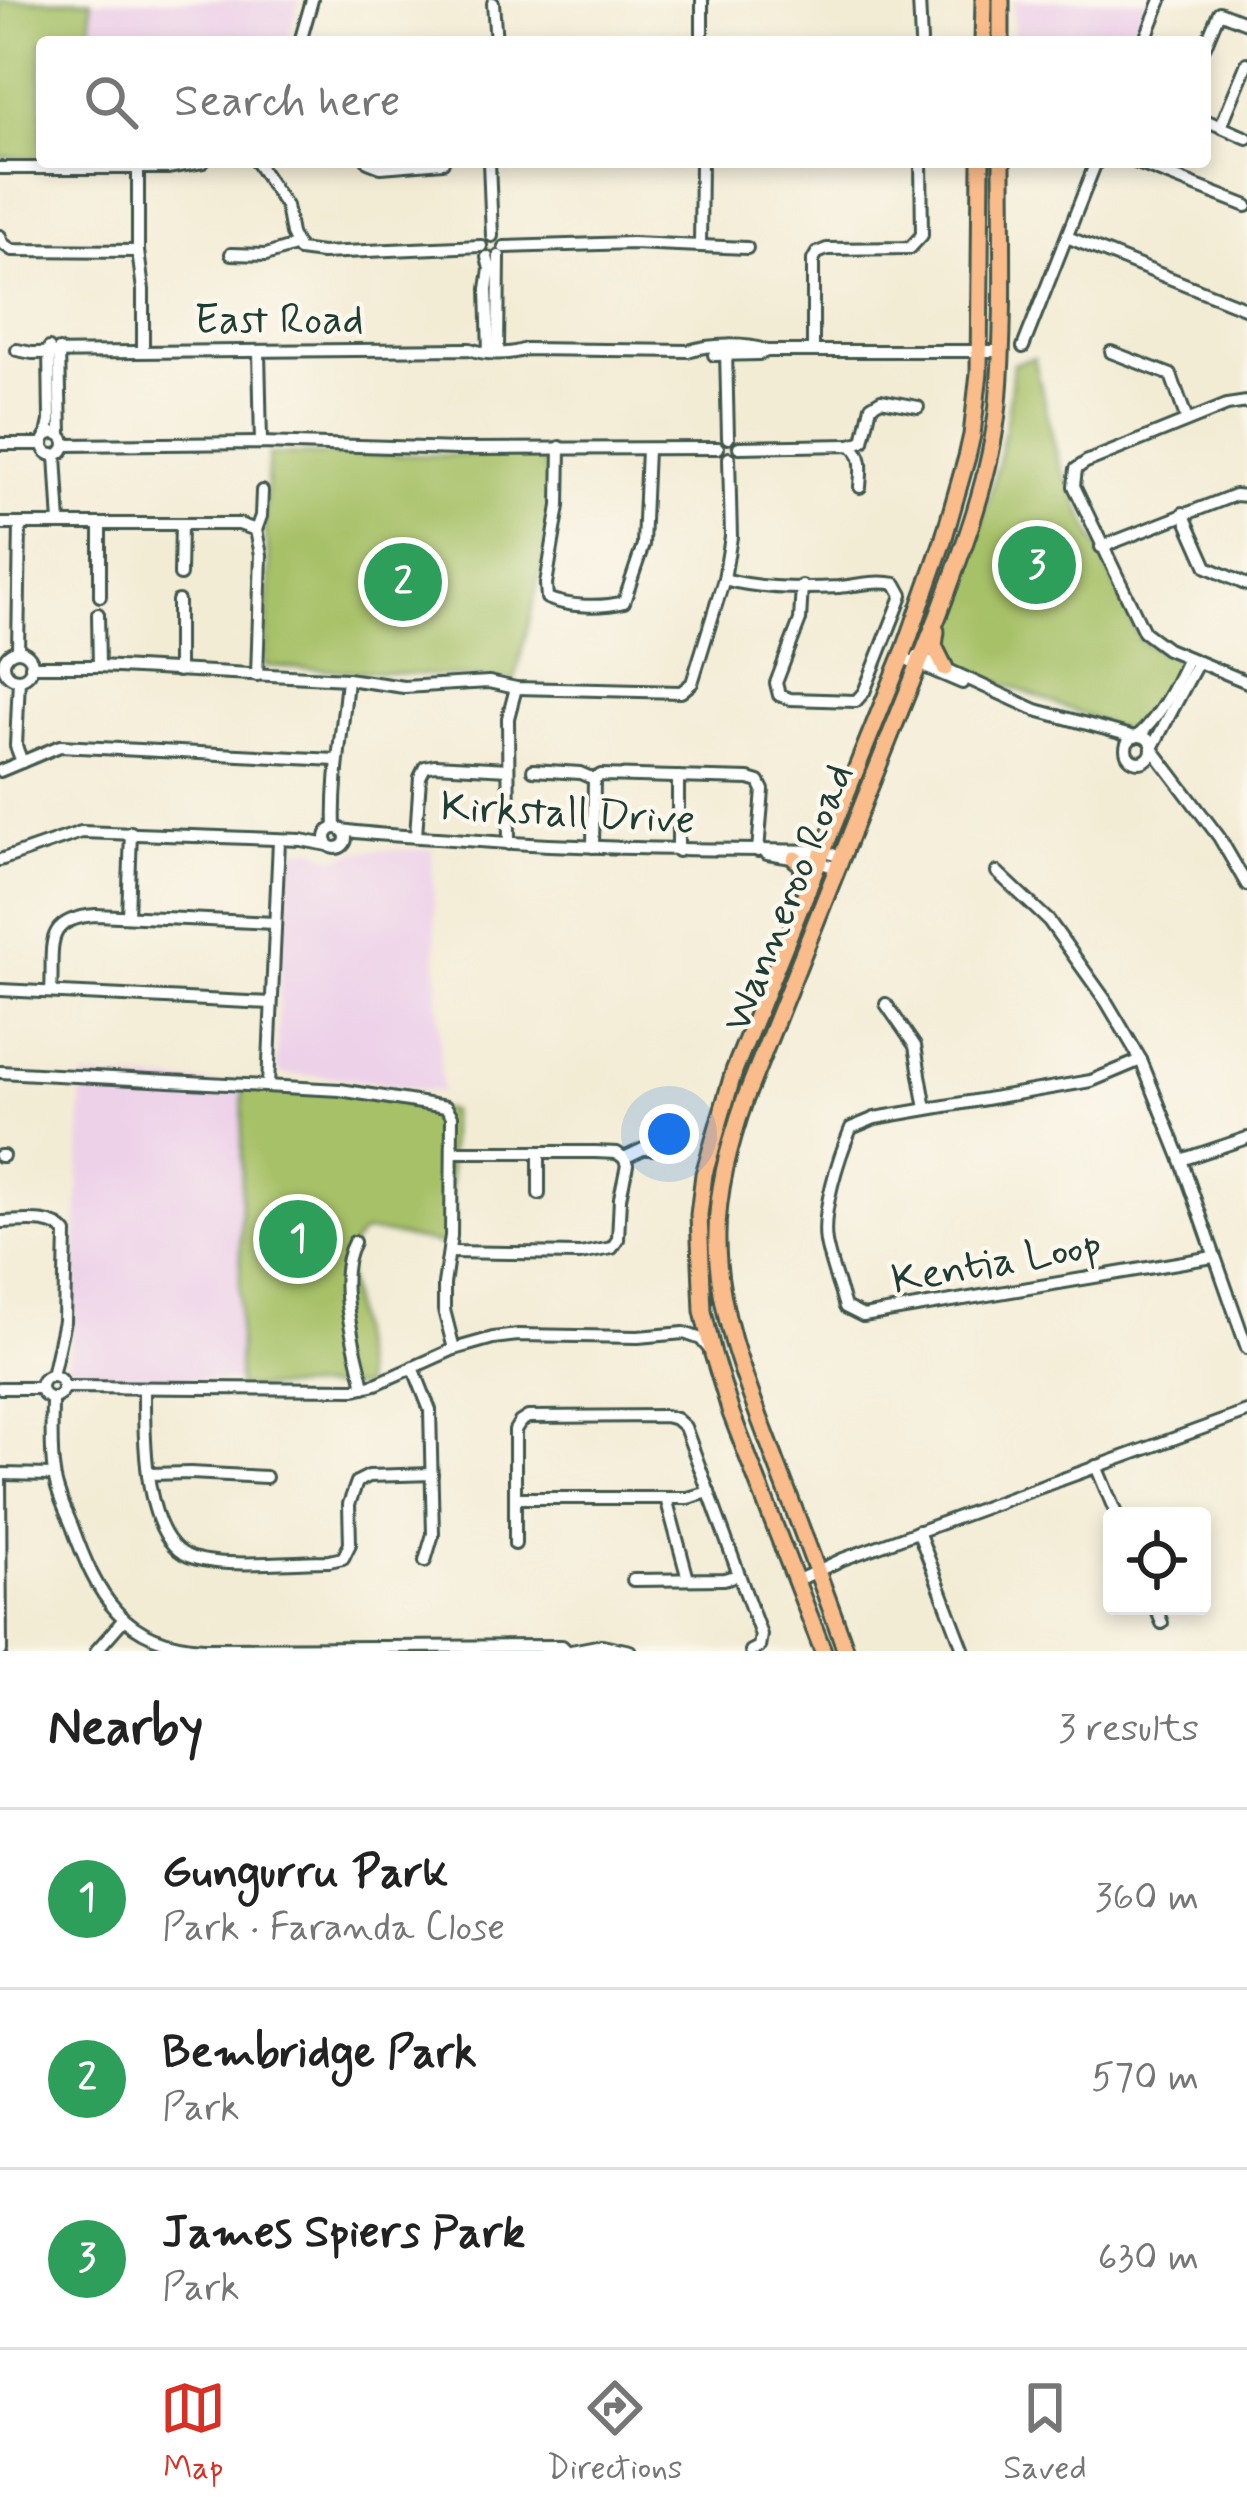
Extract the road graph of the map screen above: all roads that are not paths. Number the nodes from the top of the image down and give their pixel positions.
1 (312, 0) edge
2 (702, 0) edge
3 (919, 0) edge
4 (984, 0) edge
5 (1001, 0) edge
6 (1161, 0) edge
7 (493, 1) edge
8 (1247, 23) edge
9 (302, 36) edge
10 (496, 36) edge
11 (702, 36) edge
12 (921, 36) edge
13 (983, 36) edge
14 (1001, 36) edge
15 (1146, 36) edge
16 (1209, 36) edge
17 (1247, 63) edge
18 (1211, 122) edge
19 (1221, 126) junction
20 (1247, 138) edge
21 (0, 168) edge
22 (139, 168) junction
23 (166, 168) edge
24 (260, 168) edge
25 (489, 168) edge
26 (701, 168) edge
27 (921, 168) edge
28 (990, 168) edge
29 (990, 168) edge
30 (1094, 168) edge
31 (1150, 168) edge
32 (1247, 206) edge
33 (0, 236) edge
34 (1067, 237) junction
35 (297, 245) junction
36 (700, 246) junction
37 (747, 248) dead end
38 (138, 251) junction
39 (493, 252) junction
40 (231, 254) dead end
41 (1247, 309) edge
42 (1023, 346) dead end
43 (493, 349) junction
44 (0, 350) edge
45 (54, 350) junction
46 (813, 350) junction
47 (143, 351) junction
48 (259, 351) junction
49 (726, 351) junction
50 (980, 351) junction
51 (1000, 351) junction
52 (1111, 352) dead end
53 (1247, 402) edge
54 (918, 406) dead end
55 (1187, 420) junction
56 (728, 437) junction
57 (54, 443) junction
58 (261, 443) junction
59 (0, 444) edge
60 (851, 445) junction
61 (560, 447) junction
62 (718, 448) junction
63 (739, 448) junction
64 (647, 449) junction
65 (729, 458) junction
66 (860, 487) dead end
67 (262, 490) dead end
68 (1247, 496) edge
69 (1183, 513) junction
70 (0, 524) edge
71 (20, 524) junction
72 (60, 524) junction
73 (100, 525) junction
74 (181, 525) junction
75 (256, 530) junction
76 (1101, 547) junction
77 (180, 575) dead end
78 (724, 579) junction
79 (1247, 585) edge
80 (802, 586) junction
81 (100, 596) dead end
82 (178, 601) dead end
83 (98, 614) dead end
84 (938, 616) junction
85 (19, 651) junction
86 (903, 653) junction
87 (1193, 660) junction
88 (920, 662) junction
89 (32, 666) junction
90 (99, 666) junction
91 (2, 668) edge
92 (178, 671) junction
93 (941, 671) junction
94 (257, 675) junction
95 (19, 679) junction
96 (347, 679) junction
97 (1247, 682) edge
98 (515, 688) junction
99 (908, 689) junction
100 (1106, 730) junction
101 (1137, 737) junction
102 (1152, 748) junction
103 (1127, 753) junction
104 (337, 760) junction
105 (22, 762) junction
106 (1140, 763) junction
107 (508, 769) junction
108 (533, 770) dead end
109 (0, 771) edge
110 (678, 776) junction
111 (1172, 777) junction
112 (594, 779) junction
113 (131, 832) junction
114 (335, 836) junction
115 (416, 836) junction
116 (279, 841) junction
117 (509, 844) junction
118 (593, 847) junction
119 (678, 850) junction
120 (758, 851) junction
121 (820, 856) junction
122 (796, 859) junction
123 (0, 860) edge
124 (839, 863) junction
125 (997, 872) dead end
126 (1247, 885) edge
127 (802, 902) junction
128 (128, 916) junction
129 (275, 923) junction
130 (0, 990) edge
131 (51, 992) junction
132 (271, 1003) junction
133 (886, 1004) dead end
134 (1141, 1060) junction
135 (0, 1072) edge
136 (268, 1085) junction
137 (926, 1109) junction
138 (1247, 1138) edge
139 (679, 1149) dead end
140 (452, 1152) junction
141 (539, 1152) junction
142 (624, 1158) junction
143 (1181, 1160) junction
144 (539, 1194) dead end
145 (0, 1222) edge
146 (354, 1242) dead end
147 (449, 1252) junction
148 (1213, 1256) junction
149 (704, 1311) junction
150 (678, 1333) junction
151 (1247, 1348) edge
152 (454, 1349) junction
153 (712, 1354) junction
154 (412, 1367) junction
155 (52, 1376) junction
156 (364, 1387) junction
157 (0, 1388) edge
158 (40, 1388) junction
159 (64, 1388) junction
160 (144, 1388) junction
161 (52, 1399) junction
162 (1247, 1412) edge
163 (1096, 1466) junction
164 (0, 1474) edge
165 (148, 1474) junction
166 (432, 1474) junction
167 (54, 1475) junction
168 (266, 1477) dead end
169 (709, 1492) junction
170 (515, 1498) junction
171 (666, 1498) junction
172 (1113, 1507) edge
173 (918, 1531) junction
174 (515, 1544) dead end
175 (425, 1561) dead end
176 (817, 1568) junction
177 (739, 1575) junction
178 (794, 1577) junction
179 (633, 1580) dead end
180 (688, 1580) junction
181 (1159, 1615) edge
182 (124, 1619) junction
183 (1162, 1623) dead end
184 (182, 1649) edge
185 (1, 1651) edge
186 (96, 1651) edge
187 (569, 1651) edge
188 (631, 1651) edge
189 (751, 1651) edge
190 (823, 1651) edge
191 (846, 1651) edge
192 (964, 1651) edge

1 - 9 street
2 - 11 street
3 - 12 street
4 - 13 highway
5 - 14 highway
6 - 15 street
7 - 10 street
8 - 16 street
17 - 19 street
18 - 19 street
19 - 20 street
21 - 22 street
22 - 23 street
22 - 38 street
24 - 35 street
25 - 39 street
26 - 36 street
27 - 46 street
28 - 51 highway, Wanneroo Road
29 - 50 highway, Wanneroo Road
30 - 34 street
31 - 32 street
33 - 38 street
34 - 41 street
34 - 42 street
35 - 39 street
35 - 40 street
36 - 37 street
36 - 39 street
38 - 47 street
39 - 43 street
43 - 48 street, East Road
43 - 49 street, East Road
44 - 45 street, East Road
45 - 47 street, East Road
45 - 57 street
46 - 49 street, East Road
46 - 50 street, East Road
47 - 48 street, East Road
48 - 58 street
49 - 56 street
50 - 51 street, East Road
50 - 86 highway, Wanneroo Road
51 - 84 highway, Wanneroo Road
52 - 55 street
53 - 55 street
54 - 60 street
55 - 76 street
56 - 62 street
56 - 63 street
57 - 58 street
57 - 59 street
57 - 72 street
58 - 61 street
60 - 63 street
60 - 66 street
61 - 64 street
61 - 64 street
62 - 64 street
62 - 65 street
63 - 65 street
65 - 78 street
67 - 75 street
68 - 69 street
69 - 76 street
69 - 79 street
70 - 71 street
71 - 72 street
71 - 85 street
72 - 73 street
73 - 74 street
73 - 81 street
74 - 75 street
74 - 77 street
75 - 94 street
76 - 87 street
78 - 80 street
78 - 98 street
80 - 80 street
82 - 92 street
83 - 90 street
84 - 88 highway, Wanneroo Road
84 - 93 highway
85 - 89 street
85 - 91 street
86 - 88 street
86 - 121 highway, Wanneroo Road
87 - 97 street
87 - 101 street
87 - 102 street
88 - 93 street
88 - 99 highway, Wanneroo Road
89 - 90 street
89 - 95 street
90 - 92 street
91 - 95 street
92 - 94 street
93 - 99 highway
93 - 100 street
94 - 96 street
95 - 105 street
96 - 98 street
96 - 104 street
98 - 107 street
99 - 124 highway, Wanneroo Road
100 - 101 street
100 - 103 street
101 - 102 street
101 - 103 street
102 - 106 street
102 - 111 street
103 - 106 street
104 - 105 street
104 - 114 street
105 - 109 street
106 - 111 street
107 - 115 street
107 - 117 street
108 - 112 street
110 - 112 street
110 - 119 street
110 - 120 street
111 - 126 street
112 - 118 street
113 - 116 street, Kirkstall Drive
113 - 123 street, Kirkstall Drive
113 - 128 street
114 - 115 street, Kirkstall Drive
114 - 116 street, Kirkstall Drive
115 - 117 street, Kirkstall Drive
116 - 129 street
117 - 118 street, Kirkstall Drive
118 - 119 street, Kirkstall Drive
119 - 120 street, Kirkstall Drive
120 - 121 street, Kirkstall Drive
120 - 122 street, Kirkstall Drive
121 - 122 street, Kirkstall Drive
121 - 124 street, Kirkstall Drive
121 - 127 highway, Wanneroo Road
122 - 127 highway
124 - 176 highway, Wanneroo Road
125 - 134 street
127 - 149 highway, Wanneroo Road
128 - 129 street
128 - 131 street
129 - 132 street
130 - 131 street
131 - 132 street
132 - 136 street
133 - 137 street
134 - 137 street, Kentia Loop
134 - 143 street
135 - 136 street
136 - 140 street
137 - 148 street, Kentia Loop
138 - 143 street
139 - 142 street
140 - 141 street
140 - 147 street
141 - 142 street
141 - 144 street
142 - 147 street
143 - 148 street
145 - 155 street
146 - 156 street
147 - 152 street
148 - 151 street
149 - 150 street
149 - 153 highway, Wanneroo Road
150 - 152 street
150 - 153 street
152 - 154 street
153 - 178 highway, Wanneroo Road
154 - 156 street
154 - 166 street
155 - 158 street
155 - 159 street
156 - 160 street
157 - 158 street
158 - 161 street
159 - 160 street
159 - 161 street
160 - 165 street
161 - 167 street
162 - 163 street
163 - 172 street
163 - 173 street
164 - 167 street
164 - 185 street
165 - 166 street
165 - 168 street
166 - 175 street
167 - 182 street
169 - 170 street
169 - 171 street
169 - 177 street
170 - 171 street
170 - 174 street
171 - 180 street
173 - 176 street
173 - 192 street
176 - 178 street
176 - 191 highway, Wanneroo Road
177 - 180 street
177 - 189 street
178 - 190 highway, Wanneroo Road
179 - 180 street
181 - 183 street
182 - 184 street
182 - 186 street
184 - 187 street
187 - 188 street

